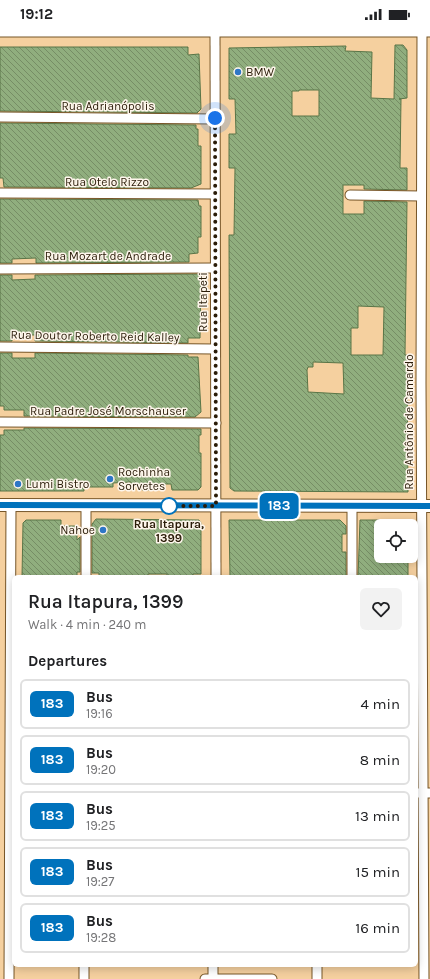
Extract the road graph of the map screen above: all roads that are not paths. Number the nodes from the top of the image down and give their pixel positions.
1 (111, 30) edge
2 (215, 30) edge
3 (389, 30) edge
4 (0, 32) edge
5 (426, 32) edge
6 (0, 117) edge
7 (215, 118) junction
8 (0, 193) edge
9 (214, 194) junction
10 (350, 195) dead end
11 (421, 196) junction
12 (215, 268) junction
13 (0, 269) edge
14 (0, 347) edge
15 (215, 349) junction
16 (425, 383) edge
17 (0, 422) edge
18 (216, 423) junction
19 (6, 505) edge
20 (86, 506) junction
21 (216, 506) junction
22 (352, 506) junction
23 (426, 506) edge
24 (86, 575) edge
25 (216, 575) edge
26 (352, 575) edge
27 (426, 608) edge
28 (426, 699) edge
29 (419, 734) edge
30 (423, 793) edge
31 (426, 878) edge
32 (84, 967) edge
33 (213, 967) edge
34 (317, 967) edge
35 (9, 979) edge
36 (84, 979) edge
37 (205, 979) edge
38 (213, 979) edge
39 (272, 979) edge
40 (317, 979) edge
41 (424, 979) edge

1 - 2 street
1 - 4 street
2 - 3 street
2 - 7 street, Rua Itapeti
3 - 5 street
5 - 11 street, Rua Antônio de Camardo
6 - 7 street, Rua Adrianópolis
7 - 9 street, Rua Itapeti
8 - 9 street, Rua Otelo Rizzo
9 - 12 street, Rua Itapeti
10 - 11 street
11 - 16 street, Rua Antônio de Camardo
12 - 13 street, Rua Mozart de Andrade
12 - 15 street, Rua Itapeti
14 - 15 street, Rua Doutor Roberto Reid Kalley
15 - 18 street, Rua Itapeti
16 - 23 street, Rua Antônio de Camardo
17 - 18 street, Rua Padre José Morschauser
18 - 21 street, Rua Itapeti
19 - 20 street
19 - 35 street
20 - 21 street
20 - 24 street
21 - 22 street
21 - 25 street, Rua Itapeti
22 - 23 street
22 - 26 street
23 - 27 street, Rua Antônio de Camardo
27 - 28 street, Rua Antônio de Camardo
28 - 29 street, Rua Antônio de Camardo
29 - 30 street, Rua Antônio de Camardo
30 - 31 street, Rua Antônio de Camardo
31 - 41 street, Rua Antônio de Camardo
32 - 36 street
33 - 38 street
34 - 40 street
37 - 38 street
38 - 39 street

